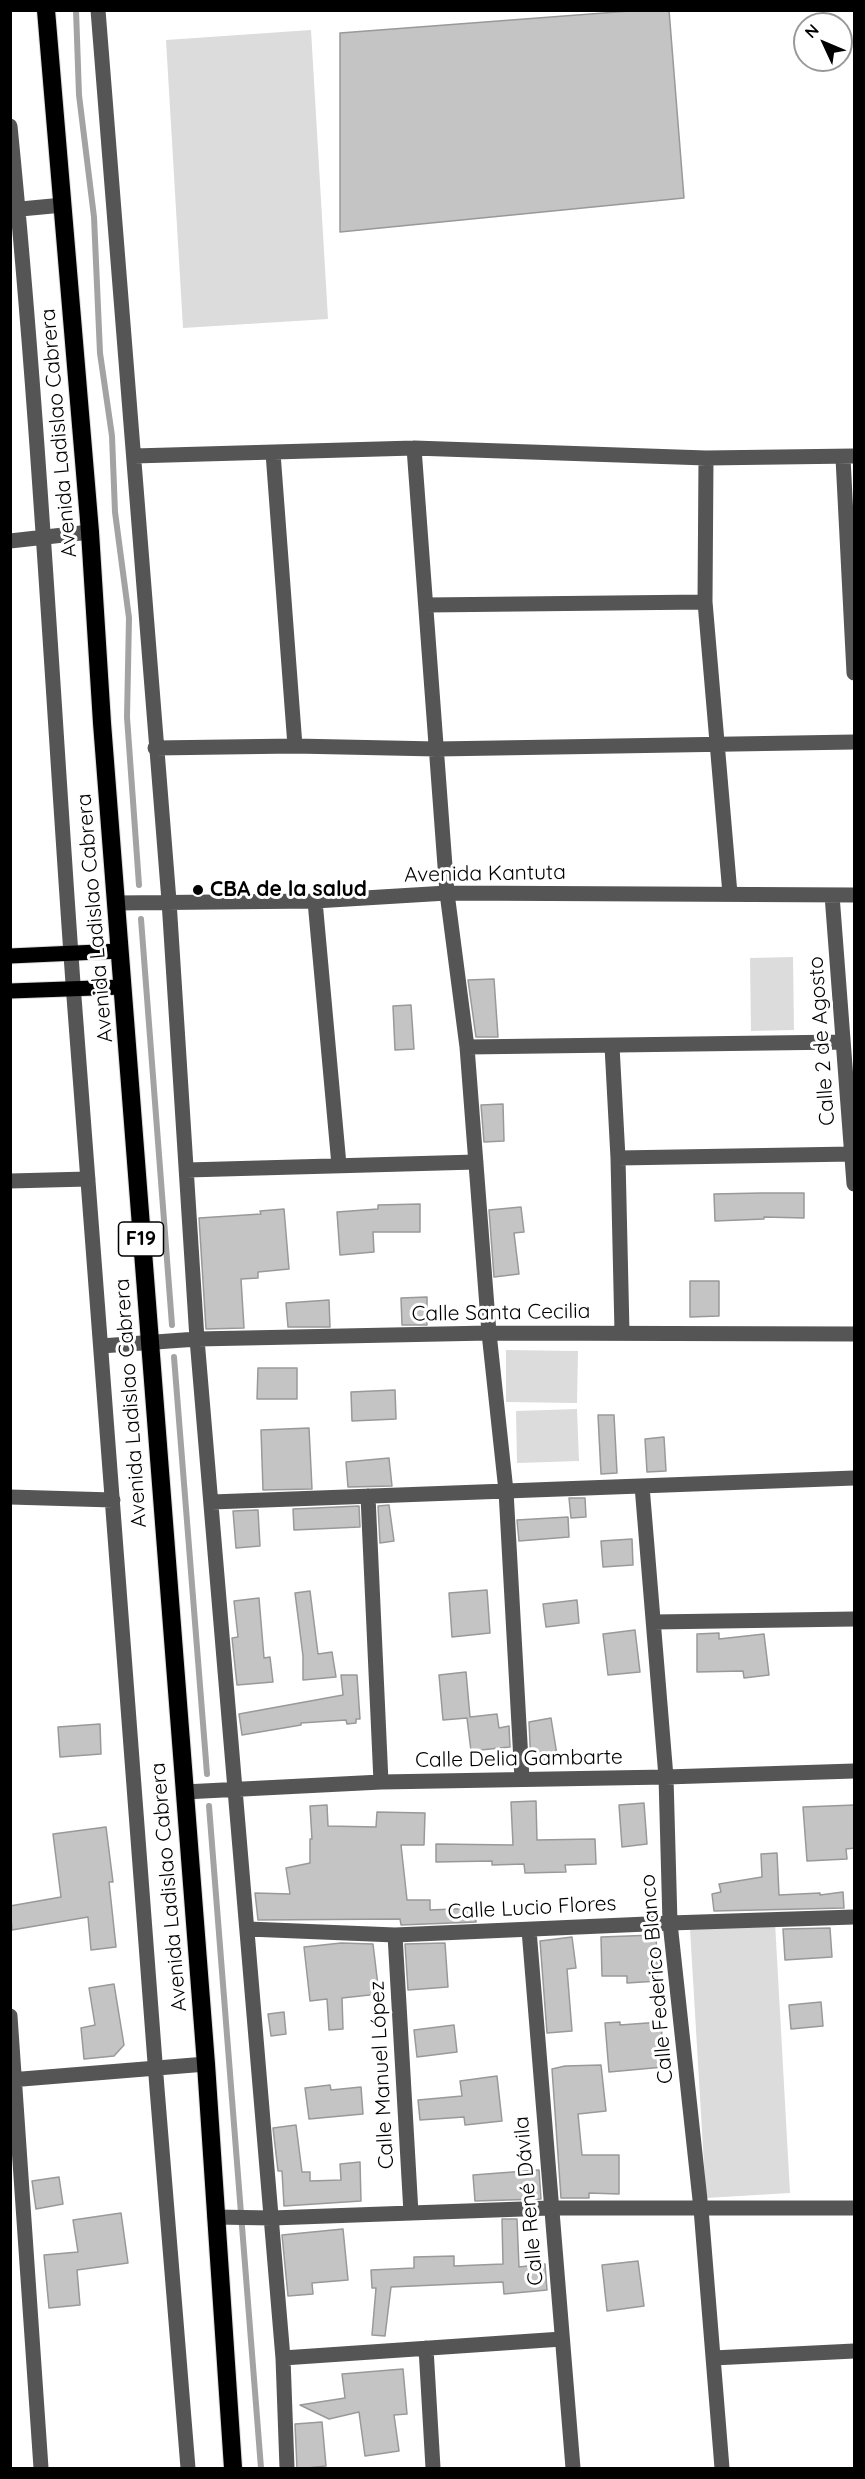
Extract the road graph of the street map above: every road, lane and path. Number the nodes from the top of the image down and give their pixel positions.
1 (46, 10) edge
2 (98, 10) edge
3 (10, 126) edge
4 (63, 205) junction
5 (15, 210) edge
6 (414, 448) junction
7 (273, 453) junction
8 (134, 456) junction
9 (849, 457) edge
10 (706, 458) junction
11 (90, 532) junction
12 (44, 539) junction
13 (10, 541) edge
14 (705, 602) junction
15 (426, 605) junction
16 (855, 674) edge
17 (855, 742) edge
18 (718, 744) junction
19 (295, 746) junction
20 (155, 748) junction
21 (437, 749) junction
22 (447, 893) junction
23 (730, 894) junction
24 (832, 895) junction
25 (855, 895) edge
26 (315, 901) junction
27 (169, 902) junction
28 (116, 903) junction
29 (120, 951) junction
30 (72, 953) junction
31 (10, 956) edge
32 (123, 987) junction
33 (74, 989) junction
34 (10, 991) edge
35 (843, 1042) junction
36 (612, 1046) junction
37 (467, 1047) junction
38 (852, 1154) junction
39 (618, 1158) junction
40 (476, 1162) junction
41 (339, 1165) junction
42 (187, 1170) junction
43 (88, 1179) junction
44 (10, 1181) edge
45 (855, 1184) edge
46 (622, 1332) junction
47 (489, 1333) junction
48 (855, 1334) edge
49 (197, 1340) junction
50 (149, 1342) junction
51 (101, 1346) junction
52 (855, 1479) edge
53 (642, 1486) junction
54 (506, 1491) junction
55 (368, 1496) junction
56 (10, 1497) edge
57 (113, 1500) junction
58 (212, 1502) junction
59 (855, 1619) edge
60 (654, 1622) junction
61 (855, 1771) edge
62 (666, 1777) junction
63 (522, 1779) junction
64 (381, 1782) junction
65 (235, 1788) junction
66 (184, 1792) junction
67 (855, 1917) edge
68 (670, 1923) junction
69 (248, 1929) junction
70 (529, 1930) junction
71 (395, 1935) junction
72 (10, 2016) edge
73 (206, 2064) junction
74 (154, 2067) junction
75 (13, 2079) edge
76 (550, 2208) junction
77 (855, 2208) edge
78 (701, 2209) junction
79 (411, 2213) junction
80 (223, 2217) junction
81 (272, 2217) junction
82 (562, 2339) junction
83 (426, 2348) junction
84 (855, 2351) edge
85 (283, 2358) junction
86 (713, 2358) junction
87 (41, 2469) edge
88 (188, 2469) edge
89 (233, 2469) edge
90 (287, 2469) edge
91 (433, 2469) edge
92 (573, 2469) edge
93 (722, 2469) edge

1 - 4 highway, Avenida Ladislao Cabrera / F19
2 - 8 street
3 - 5 street
4 - 5 street
4 - 11 highway, Avenida Ladislao Cabrera / F19
5 - 12 street
6 - 7 street
6 - 10 street
6 - 15 street
7 - 8 street
7 - 19 street
8 - 20 street
9 - 10 street
9 - 16 street
10 - 14 street
11 - 12 street
11 - 28 highway, Avenida Ladislao Cabrera / F19
12 - 13 street
12 - 30 street
14 - 15 street
14 - 18 street
15 - 21 street
17 - 18 street
18 - 21 street
18 - 23 street
19 - 20 street
19 - 21 street
20 - 27 street
21 - 22 street
22 - 23 street, Avenida Kantuta
22 - 26 street, Avenida Kantuta
22 - 37 street
23 - 24 street, Avenida Kantuta
24 - 25 street, Avenida Kantuta
24 - 35 street, Calle 2 de Agosto
26 - 27 street, Avenida Kantuta
26 - 41 street
27 - 28 street, Avenida Kantuta
27 - 42 street
28 - 29 highway, Avenida Ladislao Cabrera / F19
29 - 30 main road
29 - 32 highway, Avenida Ladislao Cabrera / F19
30 - 31 main road
30 - 33 street
32 - 33 main road
32 - 50 highway, Avenida Ladislao Cabrera / F19
33 - 34 main road
33 - 43 street
35 - 36 street
35 - 38 street, Calle 2 de Agosto
36 - 37 street
36 - 39 street
37 - 40 street
38 - 39 street
38 - 45 street, Calle 2 de Agosto
39 - 46 street
40 - 41 street
40 - 47 street
41 - 42 street
42 - 49 street
43 - 44 street
43 - 51 street
46 - 47 street, Calle Santa Cecilia
46 - 48 street, Calle Santa Cecilia
47 - 49 street, Calle Santa Cecilia
47 - 54 street
49 - 50 street, Calle Santa Cecilia
49 - 58 street
50 - 51 street, Calle Santa Cecilia
50 - 66 highway, Avenida Ladislao Cabrera / F19
51 - 57 street
52 - 53 street
53 - 54 street
53 - 60 street, Calle Federico Blanco
54 - 55 street
54 - 63 street
55 - 58 street
55 - 64 street
56 - 57 street
57 - 74 street
58 - 65 street
59 - 60 street
60 - 62 street, Calle Federico Blanco
61 - 62 street, Calle Delia Gambarte
62 - 63 street, Calle Delia Gambarte
62 - 68 street, Calle Federico Blanco
63 - 64 street, Calle Delia Gambarte
64 - 65 street, Calle Delia Gambarte
65 - 66 street, Calle Delia Gambarte
65 - 69 street
66 - 73 highway, Avenida Ladislao Cabrera / F19
67 - 68 street, Calle Lucio Flores
68 - 70 street, Calle Lucio Flores
68 - 78 street, Calle Federico Blanco
69 - 71 street, Calle Lucio Flores
69 - 81 street
70 - 71 street, Calle Lucio Flores
70 - 76 street, Calle René Dávila
71 - 79 street, Calle Manuel López
72 - 75 street
73 - 74 street
73 - 80 highway, Avenida Ladislao Cabrera / F19
74 - 75 street
74 - 88 street
75 - 87 street
76 - 78 street
76 - 79 street
76 - 82 street, Calle René Dávila
77 - 78 street
78 - 86 street, Calle Federico Blanco
79 - 81 street
80 - 81 street
80 - 89 highway, Avenida Ladislao Cabrera / F19
81 - 85 street
82 - 83 street
82 - 92 street, Calle René Dávila
83 - 85 street
83 - 91 street
84 - 86 street
85 - 90 street
86 - 93 street, Calle Federico Blanco

